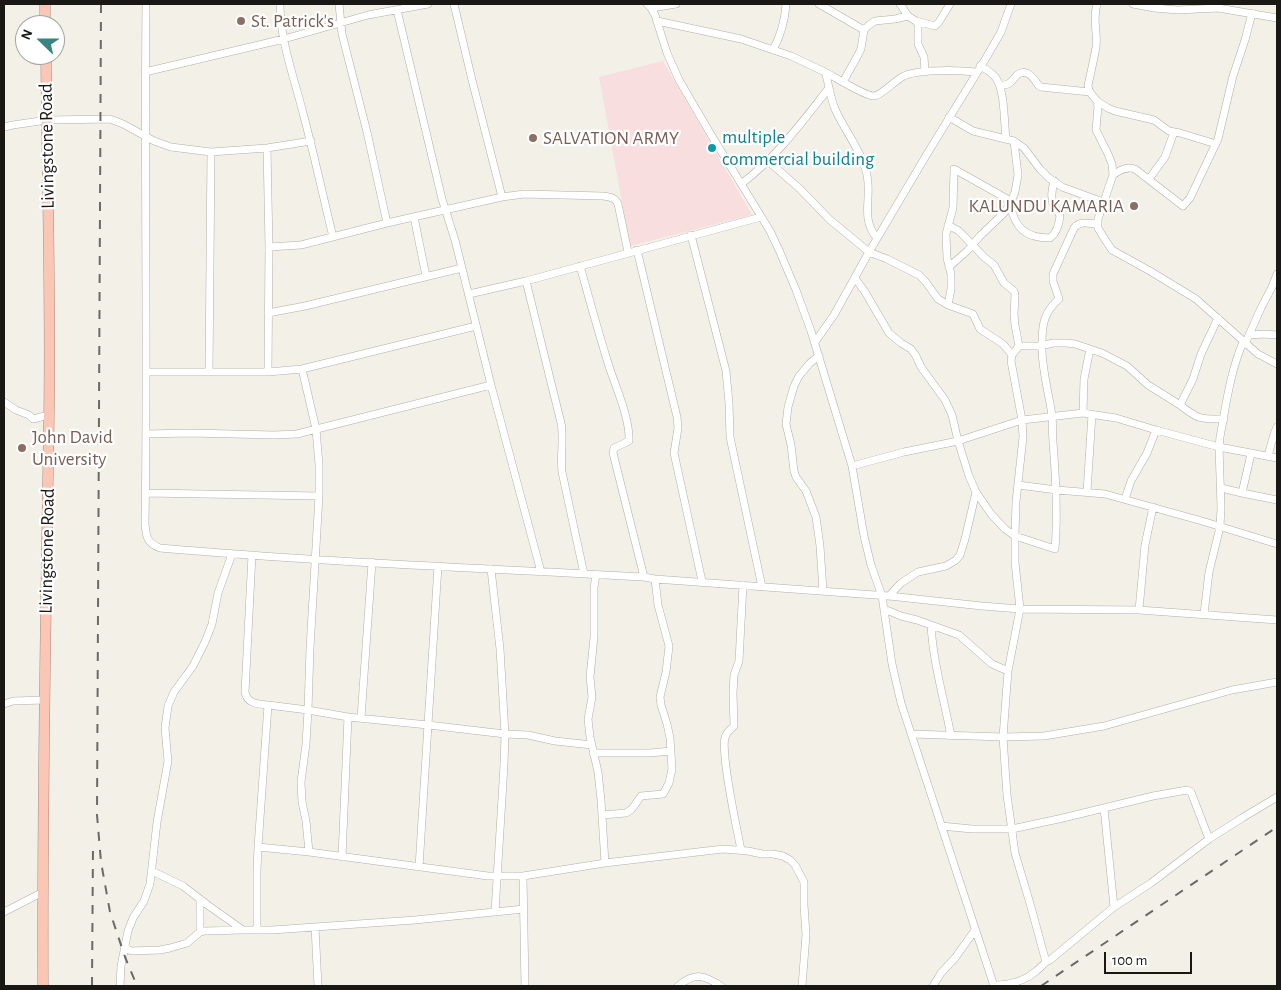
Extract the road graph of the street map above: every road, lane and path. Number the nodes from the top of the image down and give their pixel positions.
1 (146, 4) edge
2 (280, 4) edge
3 (338, 4) edge
4 (428, 4) edge
5 (454, 4) edge
6 (676, 4) edge
7 (786, 4) edge
8 (819, 4) edge
9 (900, 4) edge
10 (950, 4) edge
11 (1011, 4) edge
12 (1097, 4) edge
13 (1133, 4) edge
14 (649, 6) edge
15 (1214, 6) edge
16 (392, 8) edge
17 (1252, 13) junction
18 (908, 16) junction
19 (1277, 18) edge
20 (657, 21) junction
21 (916, 21) junction
22 (340, 23) junction
23 (864, 30) junction
24 (284, 40) junction
25 (773, 50) junction
26 (46, 65) edge
27 (978, 69) junction
28 (145, 72) junction
29 (825, 72) junction
30 (925, 72) junction
31 (843, 82) junction
32 (1000, 86) junction
33 (829, 88) junction
34 (1090, 92) junction
35 (1097, 100) junction
36 (949, 117) junction
37 (47, 120) junction
38 (4, 121) edge
39 (13, 125) junction
40 (4, 127) edge
41 (1174, 132) junction
42 (145, 136) junction
43 (1006, 139) junction
44 (311, 141) junction
45 (1014, 141) junction
46 (1216, 144) junction
47 (267, 148) junction
48 (211, 152) junction
49 (768, 161) junction
50 (1113, 175) junction
51 (1149, 179) junction
52 (1054, 181) junction
53 (741, 184) junction
54 (502, 196) junction
55 (1011, 202) junction
56 (1103, 202) junction
57 (445, 209) junction
58 (414, 216) junction
59 (761, 217) junction
60 (386, 223) junction
61 (1098, 224) junction
62 (948, 225) junction
63 (691, 235) junction
64 (333, 237) junction
65 (878, 238) junction
66 (972, 245) junction
67 (269, 247) junction
68 (637, 250) junction
69 (628, 252) junction
70 (869, 252) junction
71 (580, 266) junction
72 (949, 267) junction
73 (462, 268) junction
74 (1277, 274) edge
75 (426, 276) junction
76 (854, 278) junction
77 (526, 281) junction
78 (469, 294) junction
79 (948, 305) junction
80 (268, 313) junction
81 (1218, 318) junction
82 (476, 326) junction
83 (1249, 335) junction
84 (1277, 335) edge
85 (815, 342) junction
86 (1244, 343) junction
87 (1019, 346) junction
88 (1042, 346) junction
89 (1090, 349) junction
90 (1012, 355) junction
91 (819, 356) junction
92 (1277, 364) edge
93 (302, 369) junction
94 (146, 372) junction
95 (209, 372) junction
96 (268, 372) junction
97 (491, 385) junction
98 (4, 402) edge
99 (1180, 405) junction
100 (1083, 413) junction
101 (1092, 414) junction
102 (49, 415) junction
103 (1052, 416) junction
104 (1224, 419) junction
105 (1022, 420) junction
106 (1277, 427) edge
107 (316, 430) junction
108 (1156, 430) junction
109 (146, 434) junction
110 (958, 441) junction
111 (1219, 447) junction
112 (1251, 454) junction
113 (1268, 456) junction
114 (1277, 458) edge
115 (852, 466) junction
116 (1018, 485) junction
117 (1221, 488) junction
118 (1056, 490) junction
119 (976, 492) junction
120 (1087, 492) junction
121 (146, 493) junction
122 (1242, 493) junction
123 (319, 496) junction
124 (1125, 499) junction
125 (1277, 500) edge
126 (1153, 507) junction
127 (1220, 527) junction
128 (1015, 536) junction
129 (1277, 544) edge
130 (232, 554) junction
131 (252, 555) junction
132 (316, 559) junction
133 (372, 562) junction
134 (438, 566) junction
135 (491, 569) junction
136 (541, 572) junction
137 (584, 574) junction
138 (596, 574) junction
139 (644, 577) junction
140 (655, 579) junction
141 (702, 582) junction
142 (743, 585) junction
143 (762, 587) junction
144 (823, 591) junction
145 (886, 596) junction
146 (1020, 609) junction
147 (884, 610) junction
148 (1138, 610) junction
149 (1204, 614) junction
150 (1277, 620) edge
151 (931, 625) junction
152 (1008, 671) junction
153 (1277, 682) edge
154 (44, 700) junction
155 (4, 704) edge
156 (268, 705) junction
157 (308, 710) junction
158 (348, 717) junction
159 (361, 718) junction
160 (428, 725) junction
161 (505, 734) junction
162 (911, 734) junction
163 (951, 736) junction
164 (1003, 737) junction
165 (592, 749) junction
166 (671, 751) junction
167 (1277, 798) edge
168 (1104, 808) junction
169 (602, 815) junction
170 (941, 826) junction
171 (1012, 829) junction
172 (1209, 839) junction
173 (258, 847) junction
174 (741, 850) junction
175 (309, 852) junction
176 (342, 857) junction
177 (605, 863) junction
178 (419, 867) junction
179 (152, 871) junction
180 (523, 876) junction
181 (498, 877) junction
182 (43, 892) junction
183 (200, 899) junction
184 (1114, 907) junction
185 (524, 909) junction
186 (4, 912) edge
187 (495, 912) junction
188 (315, 927) junction
189 (243, 930) junction
190 (257, 930) junction
191 (975, 930) junction
192 (200, 932) junction
193 (124, 947) junction
194 (1046, 962) junction
195 (1009, 985) edge
196 (43, 986) edge
197 (120, 986) edge
198 (318, 986) edge
199 (524, 986) edge
200 (678, 986) edge
201 (721, 986) edge
202 (802, 986) edge
203 (933, 986) edge
204 (994, 986) edge

1 - 28 street
2 - 24 street
3 - 22 street
4 - 16 street
5 - 54 street
6 - 14 street
7 - 25 street
8 - 23 street
9 - 18 street
10 - 21 street
11 - 27 street
12 - 34 street
13 - 15 street
14 - 20 street
15 - 17 street
16 - 22 street
16 - 57 street
17 - 19 street
17 - 46 street
18 - 21 street
18 - 23 street
20 - 25 street
20 - 53 street
21 - 30 street
22 - 24 street
22 - 60 street
23 - 31 street
24 - 28 street
24 - 44 street
25 - 29 street
26 - 37 highway, Livingstone Road
27 - 30 street
27 - 32 street
27 - 36 street
28 - 42 street
29 - 31 street
29 - 33 street
30 - 31 street
32 - 34 street
32 - 43 street
33 - 49 street
33 - 65 street
34 - 35 street
35 - 41 street
35 - 50 street
36 - 43 street
36 - 65 street
37 - 39 street
37 - 42 street
37 - 102 highway, Livingstone Road
38 - 39 street
39 - 40 street
41 - 46 street
41 - 51 street
42 - 48 street
42 - 94 street
43 - 45 street
44 - 47 street
44 - 64 street
45 - 52 street
45 - 55 street
46 - 51 street
47 - 48 street
47 - 67 street
48 - 95 street
49 - 53 street
49 - 70 street
50 - 51 street
50 - 56 street
52 - 55 street
52 - 56 street
53 - 59 street
54 - 57 street
54 - 69 street
55 - 62 street
55 - 66 street
56 - 61 street
57 - 58 street
57 - 73 street
58 - 60 street
58 - 75 street
59 - 63 street
59 - 85 street
60 - 64 street
61 - 81 street
61 - 88 street
62 - 66 street
62 - 72 street
63 - 68 street
63 - 143 street
64 - 67 street
65 - 70 street
66 - 72 street
66 - 87 street
67 - 80 street
68 - 69 street
68 - 141 street
69 - 71 street
70 - 76 street
70 - 79 street
71 - 77 street
71 - 139 street
72 - 79 street
73 - 75 street
73 - 78 street
74 - 83 street
75 - 80 street
76 - 85 street
76 - 110 street
77 - 78 street
77 - 137 street
78 - 82 street
79 - 90 street
80 - 96 street
81 - 86 street
81 - 99 street
82 - 93 street
82 - 97 street
83 - 84 street
83 - 86 street
85 - 91 street
86 - 92 street
86 - 104 street
87 - 88 street
87 - 90 street
88 - 89 street
88 - 103 street
89 - 99 street
89 - 100 street
90 - 105 street
91 - 115 street
91 - 144 street
93 - 96 street
93 - 107 street
94 - 95 street
94 - 109 street
95 - 96 street
97 - 107 street
97 - 136 street
98 - 102 street
99 - 104 street
100 - 101 street
100 - 103 street
101 - 108 street
101 - 120 street
102 - 154 highway, Livingstone Road
103 - 105 street
103 - 118 street
104 - 111 street
105 - 110 street
105 - 116 street
106 - 113 street
107 - 109 street
107 - 123 street
108 - 111 street
108 - 124 street
109 - 121 street
110 - 115 street
110 - 119 street
111 - 112 street
111 - 117 street
112 - 113 street
112 - 122 street
113 - 114 street
115 - 145 street
116 - 118 street
116 - 128 street
117 - 122 street
117 - 127 street
118 - 120 street
118 - 128 street
119 - 128 street
119 - 145 street
120 - 124 street
121 - 123 street
121 - 130 street
122 - 125 street
123 - 132 street
124 - 126 street
126 - 127 street
126 - 148 street
127 - 129 street
127 - 149 street
128 - 146 street
130 - 131 street
130 - 179 street
131 - 132 street
131 - 156 street
132 - 133 street
132 - 157 street
133 - 134 street
133 - 159 street
134 - 135 street
134 - 160 street
135 - 136 street
135 - 161 street
136 - 137 street
137 - 138 street
138 - 139 street
138 - 165 street
139 - 140 street
140 - 141 street
140 - 166 street
141 - 142 street
142 - 143 street
142 - 174 street
143 - 144 street
144 - 145 street
145 - 146 street
145 - 147 street
146 - 148 street
146 - 152 street
147 - 151 street
147 - 162 street
148 - 149 street
149 - 150 street
151 - 152 street
151 - 163 street
152 - 164 street
153 - 164 street
154 - 155 street
154 - 182 highway, Livingstone Road
156 - 157 street
156 - 173 street
157 - 158 street
157 - 175 street
158 - 159 street
158 - 176 street
159 - 160 street
160 - 161 street
160 - 178 street
161 - 165 street
161 - 181 street
162 - 163 street
162 - 170 street
163 - 164 street
164 - 171 street
165 - 166 street
165 - 169 street
166 - 169 street
167 - 172 street
168 - 171 street
168 - 172 street
168 - 184 street
169 - 177 street
170 - 171 street
170 - 191 street
171 - 194 street
172 - 184 street
173 - 175 street
173 - 190 street
174 - 177 street
174 - 202 street
175 - 176 street
176 - 178 street
177 - 180 street
178 - 181 street
179 - 183 street
179 - 193 street
180 - 181 street
180 - 185 street
181 - 187 street
182 - 186 street
182 - 196 highway, Livingstone Road
183 - 189 street
183 - 192 street
184 - 194 street
185 - 187 street
185 - 199 street
187 - 188 street
188 - 190 street
188 - 198 street
189 - 190 street
189 - 192 street
191 - 203 street
191 - 204 street
192 - 193 street
193 - 197 street
194 - 195 street
195 - 204 street
200 - 201 street

